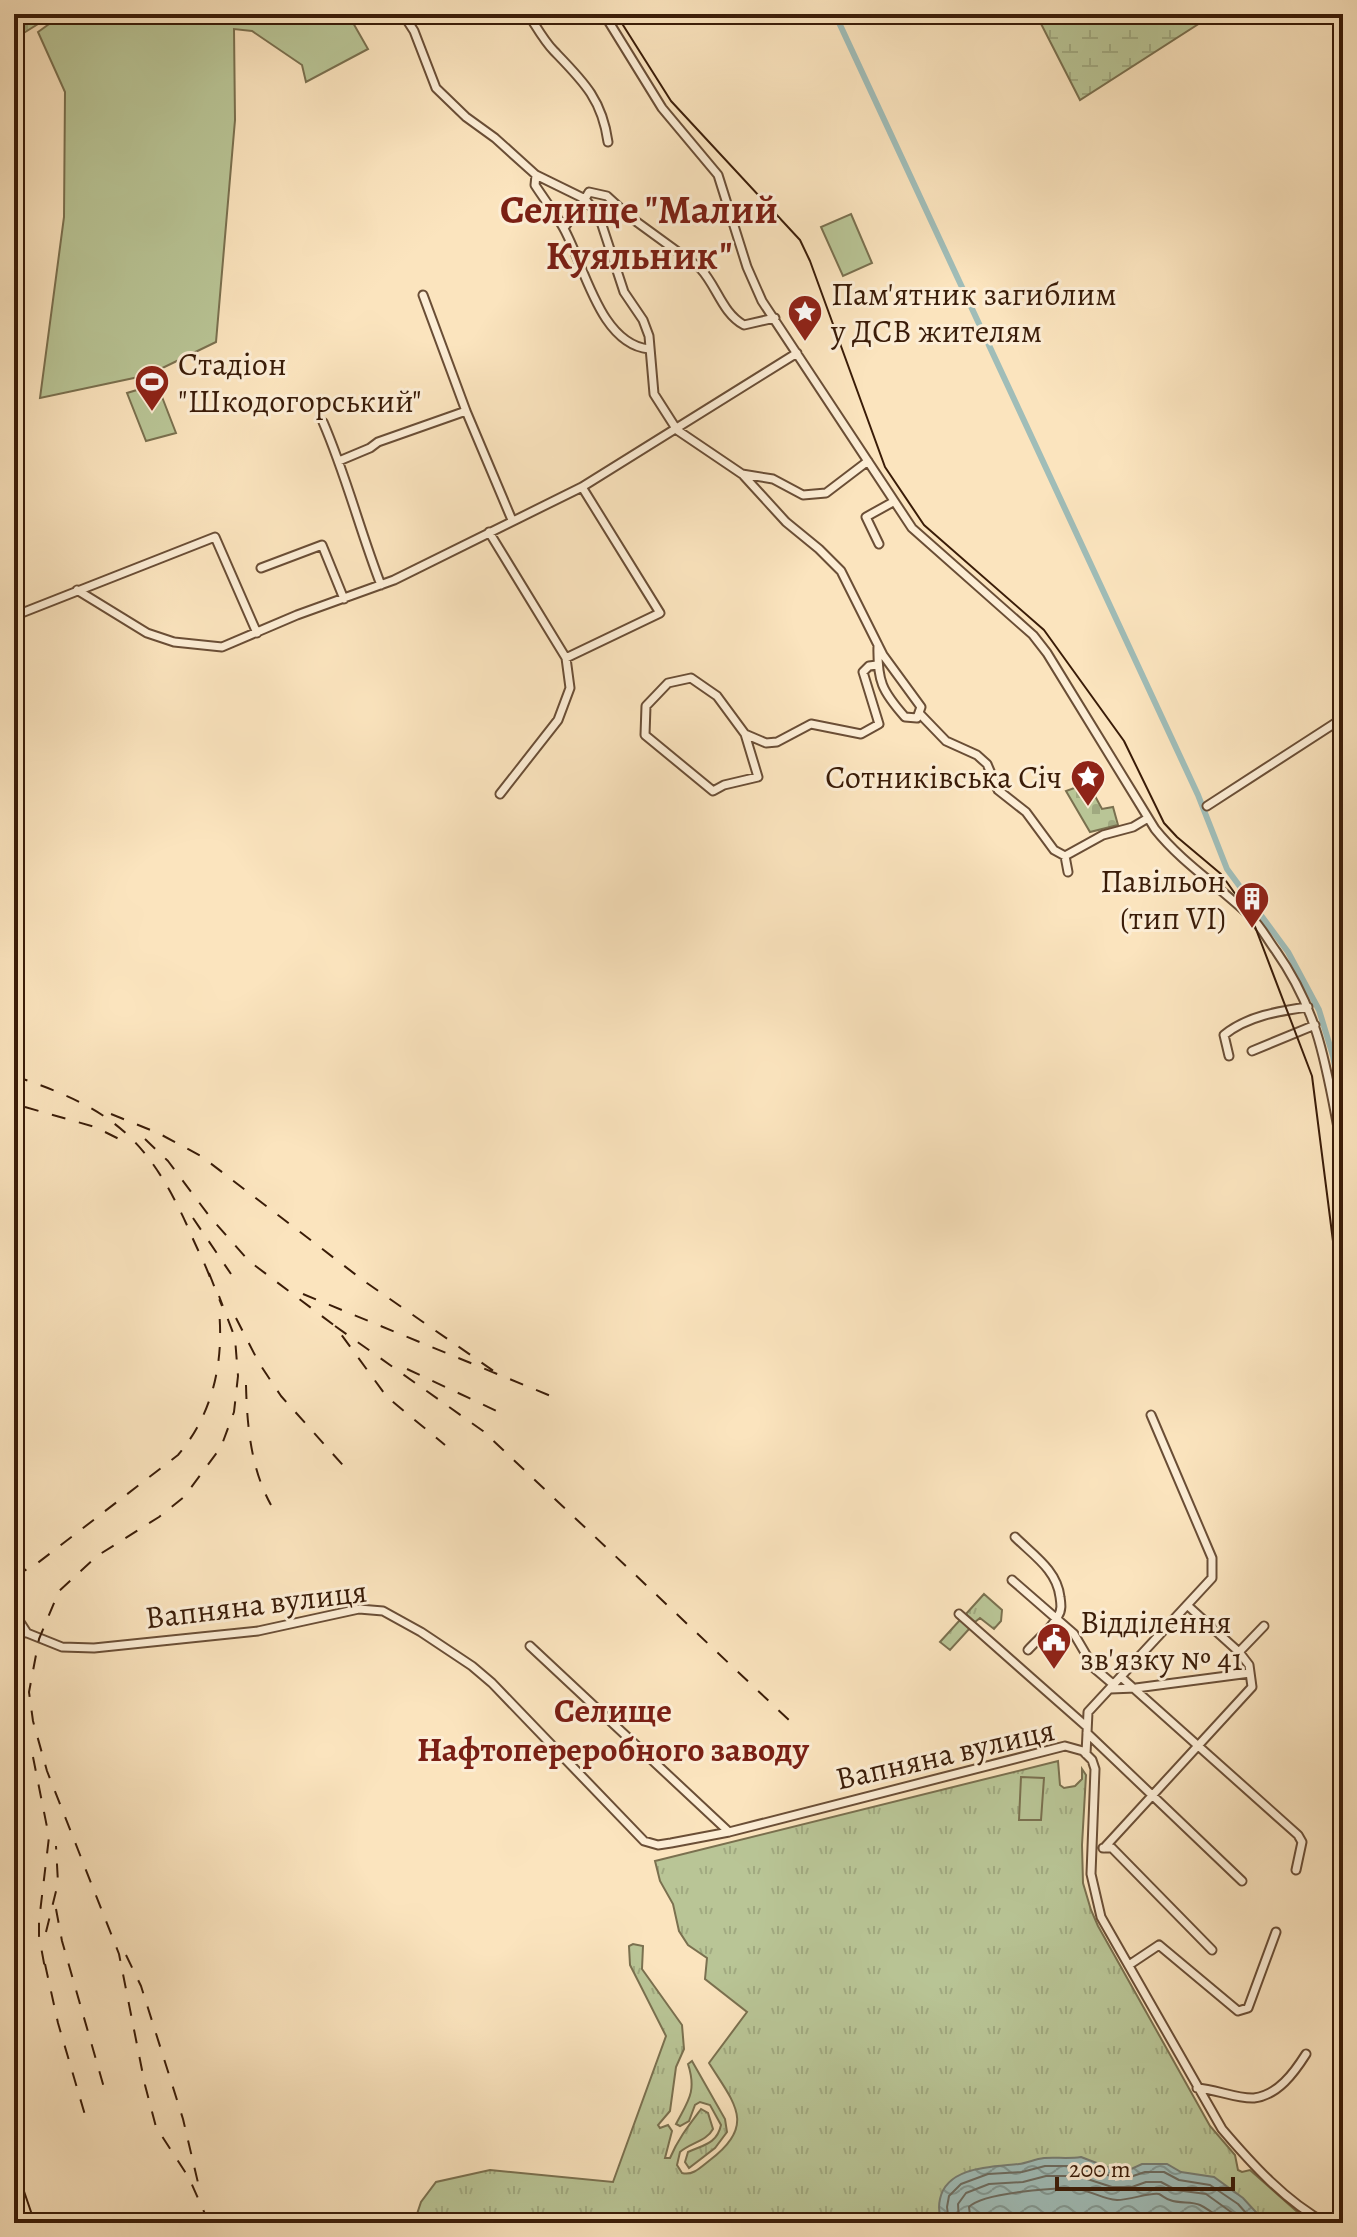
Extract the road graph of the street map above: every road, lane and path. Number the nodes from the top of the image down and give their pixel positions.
1 (403, 14) edge
2 (528, 14) edge
3 (604, 14) edge
4 (608, 142) dead end
5 (536, 175) junction
6 (585, 199) junction
7 (564, 228) junction
8 (423, 295) dead end
9 (775, 318) junction
10 (649, 349) junction
11 (797, 353) junction
12 (466, 411) junction
13 (323, 422) dead end
14 (677, 430) junction
15 (339, 461) junction
16 (868, 461) junction
17 (742, 474) junction
18 (582, 487) junction
19 (893, 502) junction
20 (512, 520) junction
21 (489, 532) junction
22 (879, 544) dead end
23 (261, 568) dead end
24 (381, 585) junction
25 (77, 590) junction
26 (344, 599) junction
27 (14, 616) edge
28 (257, 633) junction
29 (878, 645) junction
30 (566, 658) junction
31 (877, 665) junction
32 (919, 713) junction
33 (1343, 718) edge
34 (745, 734) junction
35 (500, 794) dead end
36 (1207, 806) dead end
37 (1148, 818) junction
38 (1065, 856) junction
39 (1068, 872) dead end
40 (1308, 1007) junction
41 (1315, 1025) junction
42 (1252, 1051) dead end
43 (1229, 1056) dead end
44 (1343, 1153) edge
45 (1151, 1415) dead end
46 (1015, 1537) dead end
47 (1012, 1580) dead end
48 (1187, 1605) junction
49 (14, 1613) edge
50 (959, 1614) dead end
51 (1058, 1618) junction
52 (1264, 1626) dead end
53 (14, 1632) edge
54 (27, 1633) junction
55 (530, 1646) dead end
56 (1028, 1650) dead end
57 (1239, 1652) junction
58 (1250, 1673) junction
59 (1121, 1677) junction
60 (1112, 1687) junction
61 (1136, 1688) junction
62 (1087, 1730) junction
63 (1198, 1745) junction
64 (1086, 1754) junction
65 (1153, 1794) junction
66 (729, 1832) junction
67 (1093, 1847) junction
68 (1104, 1848) junction
69 (1296, 1870) dead end
70 (1242, 1881) dead end
71 (1276, 1932) dead end
72 (1212, 1950) dead end
73 (1129, 1965) junction
74 (1306, 2054) dead end
75 (1197, 2088) junction
76 (14, 2179) edge
77 (29, 2223) edge
78 (1326, 2223) edge

1 - 5 street
2 - 4 street
3 - 9 street
5 - 6 street
5 - 7 street
6 - 7 street
6 - 9 street
6 - 10 street
7 - 10 street
8 - 12 street
9 - 11 street
10 - 14 street
11 - 14 street
11 - 16 street
12 - 15 street
12 - 20 street
13 - 15 street
14 - 17 street
14 - 18 street
15 - 24 street
16 - 17 street
16 - 19 street
17 - 29 street
18 - 20 street
18 - 30 street
19 - 22 street
19 - 37 street
20 - 21 street
21 - 24 street
21 - 30 street
23 - 26 street
24 - 26 street
25 - 27 street
25 - 28 street
25 - 28 street
26 - 28 street
29 - 31 street
29 - 32 street
30 - 35 street
31 - 32 street
31 - 34 street
32 - 38 street
33 - 36 street
34 - 34 street
37 - 38 street
37 - 40 street
38 - 39 street
40 - 41 street
40 - 43 street
41 - 42 street
41 - 44 street
45 - 48 street
46 - 51 street
47 - 51 street
48 - 57 street
48 - 59 street
49 - 54 street
50 - 62 street
51 - 56 street
51 - 60 street
52 - 57 street
53 - 54 street
54 - 66 street, Вапняна вулиця
55 - 66 street
57 - 58 street
58 - 61 street
58 - 63 street
59 - 60 street
59 - 61 street
60 - 61 street
60 - 62 street
61 - 63 street
62 - 64 street
62 - 65 street
63 - 65 street
63 - 69 street
64 - 66 street, Вапняна вулиця
64 - 67 street, Вапняна вулиця
65 - 68 street
65 - 70 street
67 - 68 street
67 - 73 street, Вапняна вулиця
68 - 72 street
71 - 73 street
73 - 75 street, Вапняна вулиця
74 - 75 street
75 - 78 street, Вапняна вулиця
76 - 77 main road

